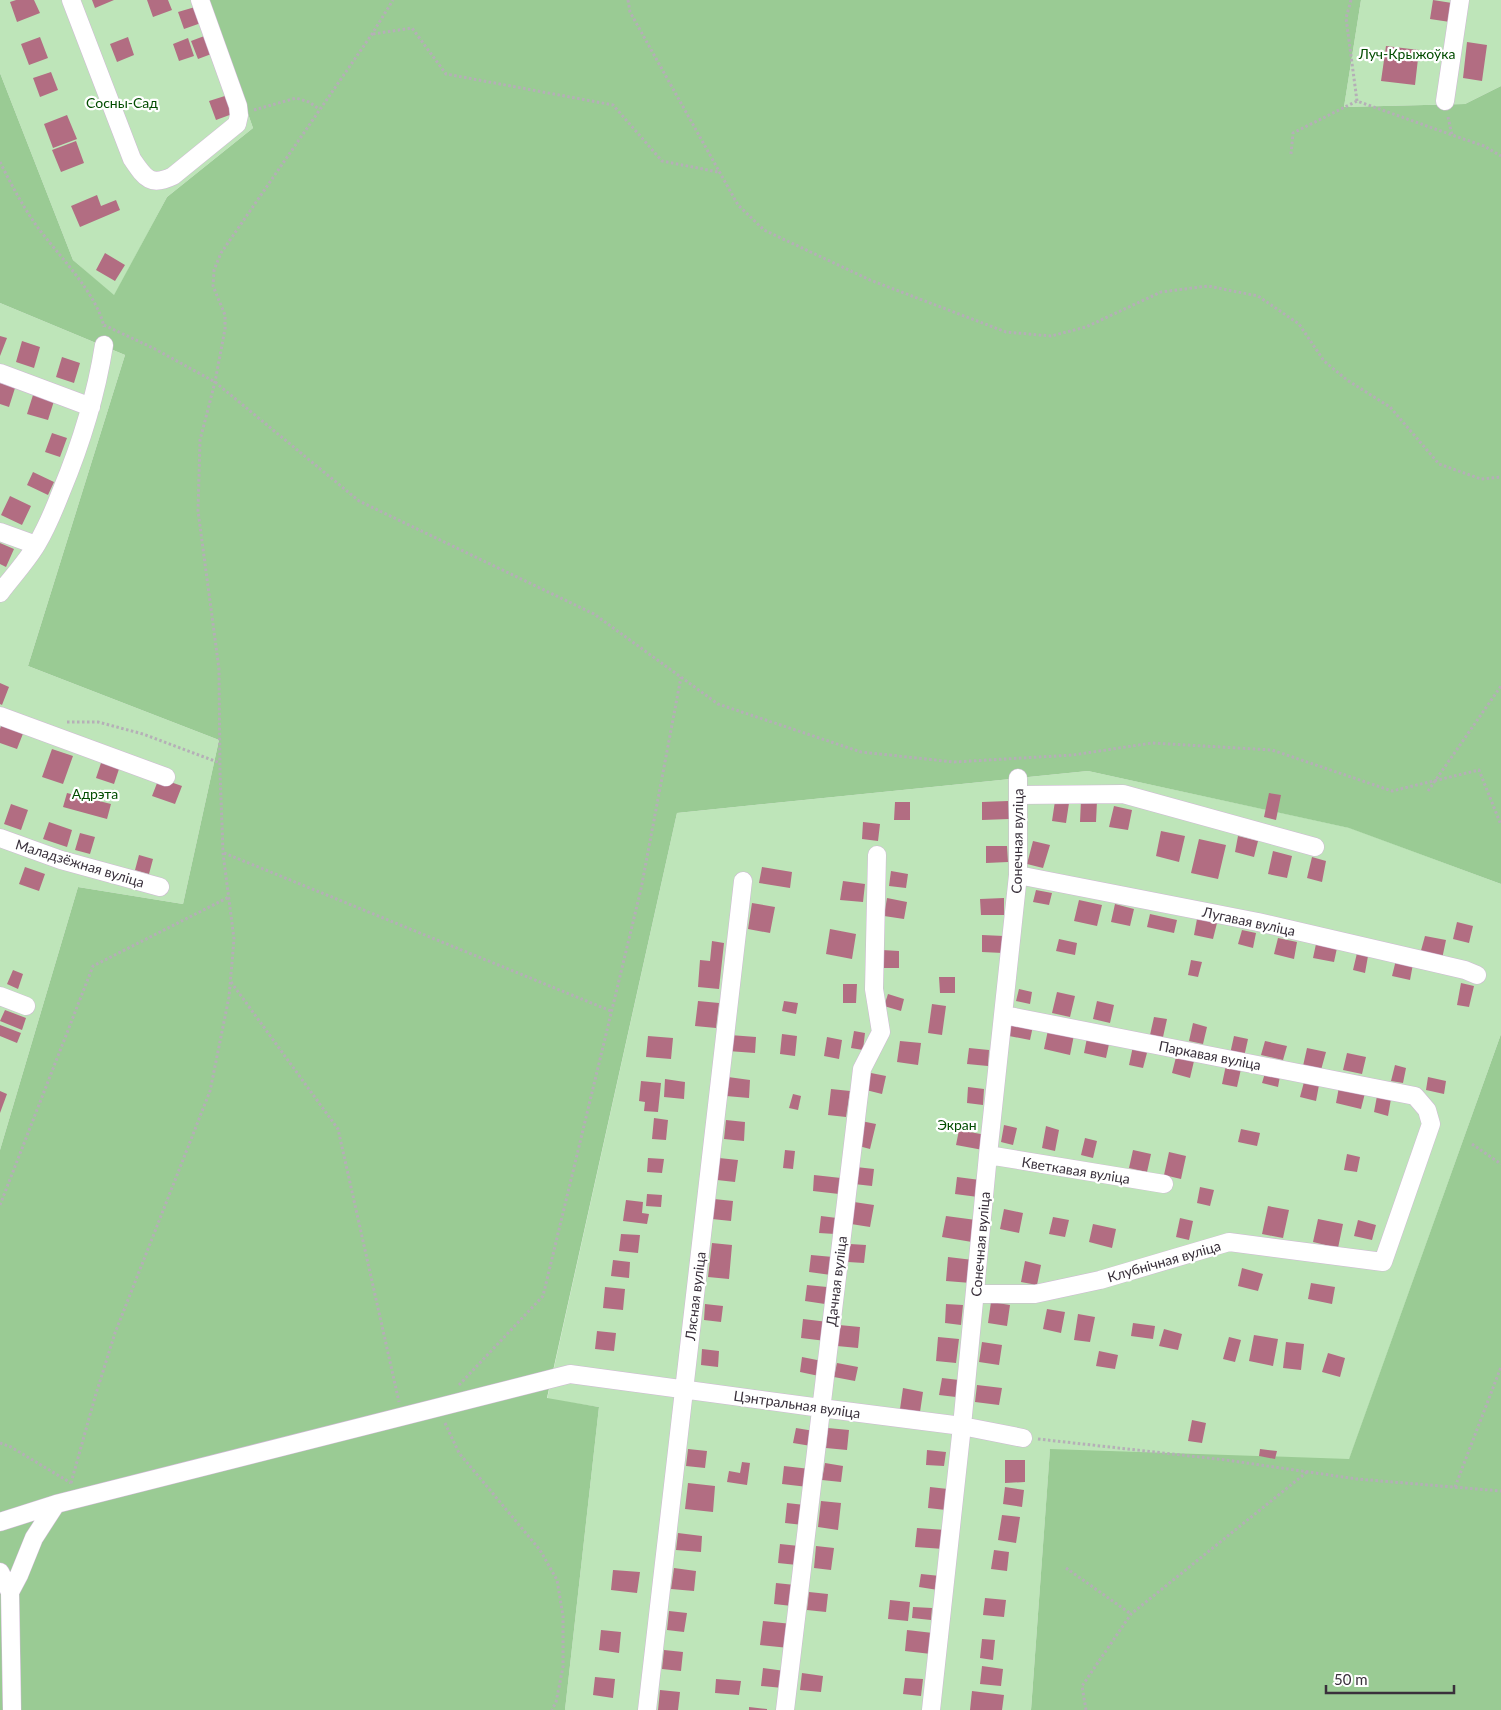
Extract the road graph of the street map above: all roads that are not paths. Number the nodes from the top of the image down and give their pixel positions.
1 (71, 0) edge
2 (200, 0) edge
3 (1460, 0) edge
4 (1445, 101) road end
5 (104, 345) road end
6 (0, 373) edge
7 (92, 407) junction
8 (0, 532) edge
9 (36, 545) junction
10 (0, 593) edge
11 (0, 716) edge
12 (166, 777) dead end
13 (0, 838) edge
14 (1315, 847) dead end
15 (877, 855) dead end
16 (1018, 875) junction
17 (743, 881) dead end
18 (160, 886) dead end
19 (1477, 975) dead end
20 (0, 996) edge
21 (26, 1006) dead end
22 (1004, 1015) junction
23 (988, 1155) junction
24 (1164, 1184) dead end
25 (1382, 1262) joint
26 (975, 1294) junction
27 (684, 1389) junction
28 (821, 1408) junction
29 (962, 1426) junction
30 (1023, 1438) road end
31 (56, 1504) junction
32 (0, 1522) edge
33 (0, 1572) edge
34 (10, 1592) junction
35 (12, 1710) edge
36 (646, 1710) edge
37 (786, 1710) edge
38 (931, 1710) edge

1 - 2 street
3 - 4 street
5 - 7 street
6 - 7 street
7 - 9 street
8 - 9 street
9 - 10 street
11 - 12 street
13 - 18 street, Маладзёжная вуліца
14 - 16 street, Сонечная вуліца
15 - 28 street, Дачная вуліца
16 - 19 street, Лугавая вуліца
16 - 22 street, Сонечная вуліца
17 - 27 street, Лясная вуліца
20 - 21 street
22 - 23 street, Сонечная вуліца
22 - 25 street, Паркавая вуліца
23 - 24 street, Кветкавая вуліца
23 - 26 street, Сонечная вуліца
25 - 26 street, Клубнічная вуліца
26 - 29 street, Сонечная вуліца
27 - 28 street, Цэнтральная вуліца
27 - 31 street, Цэнтральная вуліца
27 - 36 street, Лясная вуліца
28 - 29 street, Цэнтральная вуліца
28 - 37 street, Дачная вуліца
29 - 30 street, Цэнтральная вуліца
29 - 38 street, Сонечная вуліца
31 - 32 street
31 - 34 street
33 - 34 street
34 - 35 street

